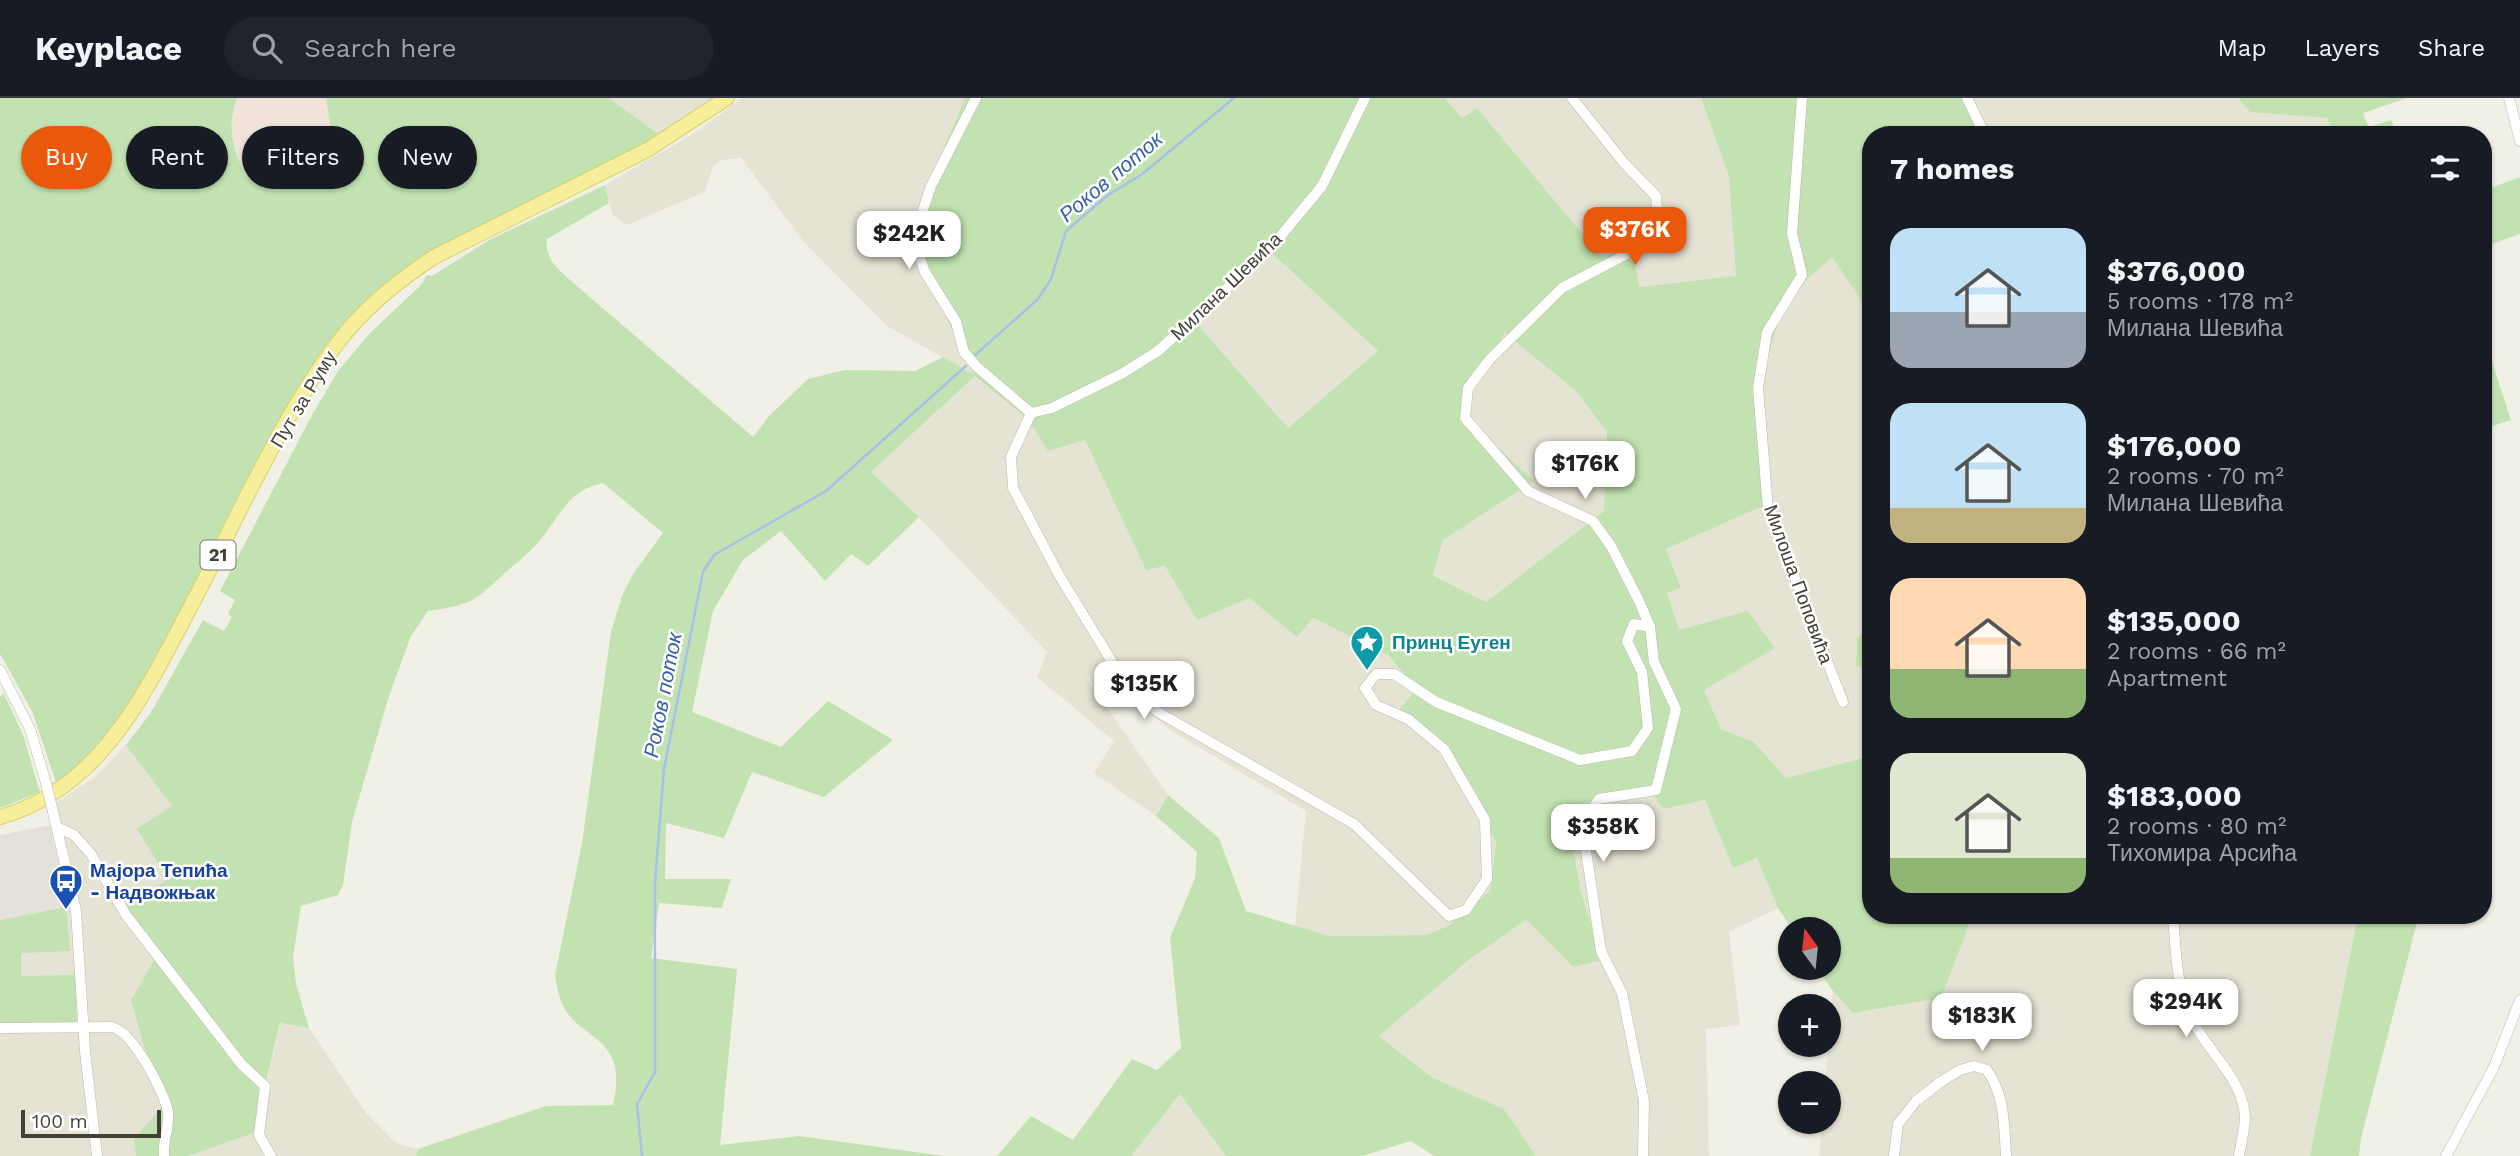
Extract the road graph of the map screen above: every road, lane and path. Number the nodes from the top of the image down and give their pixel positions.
1 (727, 98) edge
2 (976, 98) edge
3 (1365, 98) edge
4 (1572, 98) edge
5 (1802, 98) edge
6 (1967, 98) edge
7 (2509, 98) edge
8 (1981, 126) edge
9 (2520, 141) edge
10 (1031, 413) junction
11 (1650, 627) junction
12 (0, 670) edge
13 (1843, 702) dead end
14 (0, 817) edge
15 (57, 827) junction
16 (2174, 924) edge
17 (2520, 1000) edge
18 (83, 1026) junction
19 (0, 1028) edge
20 (97, 1156) edge
21 (164, 1156) edge
22 (271, 1156) edge
23 (1643, 1156) edge
24 (1894, 1156) edge
25 (2006, 1156) edge
26 (2239, 1156) edge
27 (2446, 1156) edge

1 - 14 main road, Пут за Руму / 21
2 - 10 street
3 - 10 street, Милана Шевића
4 - 11 street
5 - 13 street, Милоша Поповића
6 - 8 street
7 - 9 street
10 - 11 street
11 - 23 street
12 - 15 street, bridge
15 - 18 street
15 - 22 street
16 - 26 street
17 - 27 street
18 - 19 street
18 - 20 street
18 - 21 street
24 - 25 street

